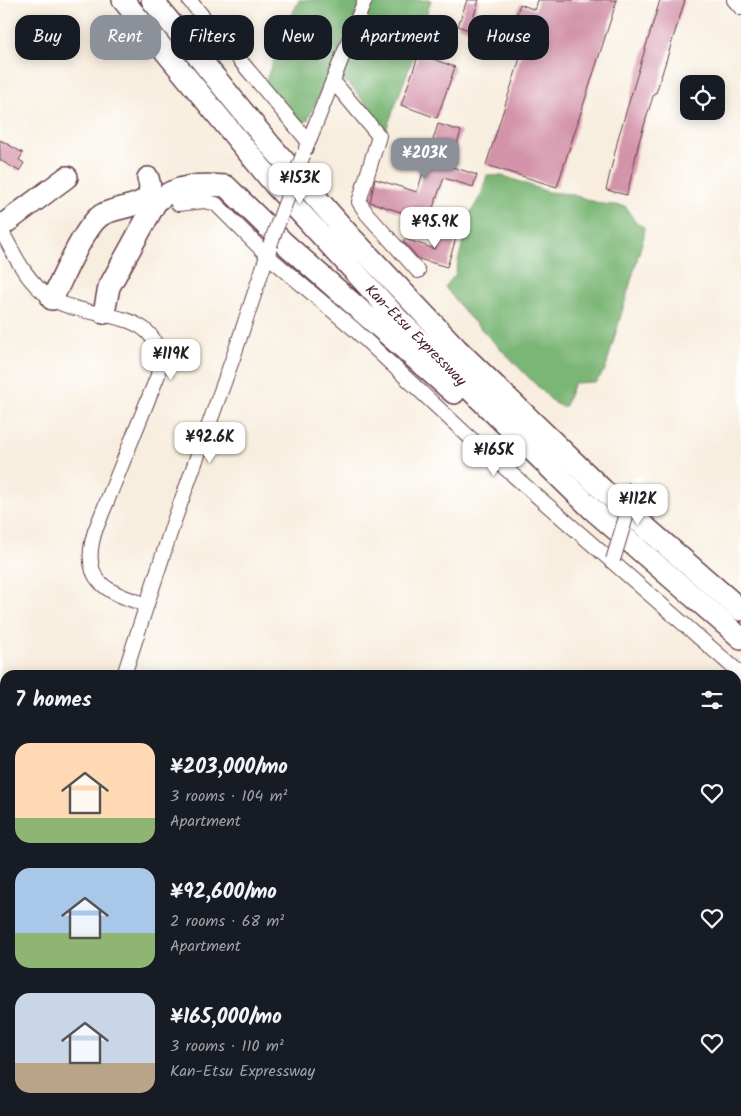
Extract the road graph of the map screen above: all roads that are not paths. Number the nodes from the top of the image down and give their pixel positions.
1 (124, 0) edge
2 (152, 0) edge
3 (169, 0) edge
4 (189, 0) edge
5 (365, 0) edge
6 (734, 0) edge
7 (741, 8) edge
8 (333, 81) junction
9 (308, 141) junction
10 (271, 146) junction
11 (67, 177) dead end
12 (148, 178) dead end
13 (178, 204) dead end
14 (0, 228) edge
15 (269, 250) junction
16 (418, 270) dead end
17 (52, 299) junction
18 (104, 313) junction
19 (636, 484) dead end
20 (592, 509) junction
21 (613, 560) junction
22 (147, 605) junction
23 (741, 610) edge
24 (741, 638) edge
25 (126, 670) edge
26 (737, 670) edge

1 - 20 highway, Kan-Etsu Expressway
2 - 10 highway, Kan-Etsu Expressway
3 - 10 highway
4 - 9 street
5 - 8 street
6 - 7 street
8 - 9 street
8 - 16 street
9 - 15 street, bridge
10 - 23 highway, Kan-Etsu Expressway
11 - 14 highway
12 - 17 highway
13 - 15 street
14 - 17 street
15 - 21 street
15 - 22 street
17 - 18 street
18 - 20 highway
18 - 22 street
19 - 21 street, bridge
20 - 24 highway, Kan-Etsu Expressway
21 - 26 street
22 - 25 street

